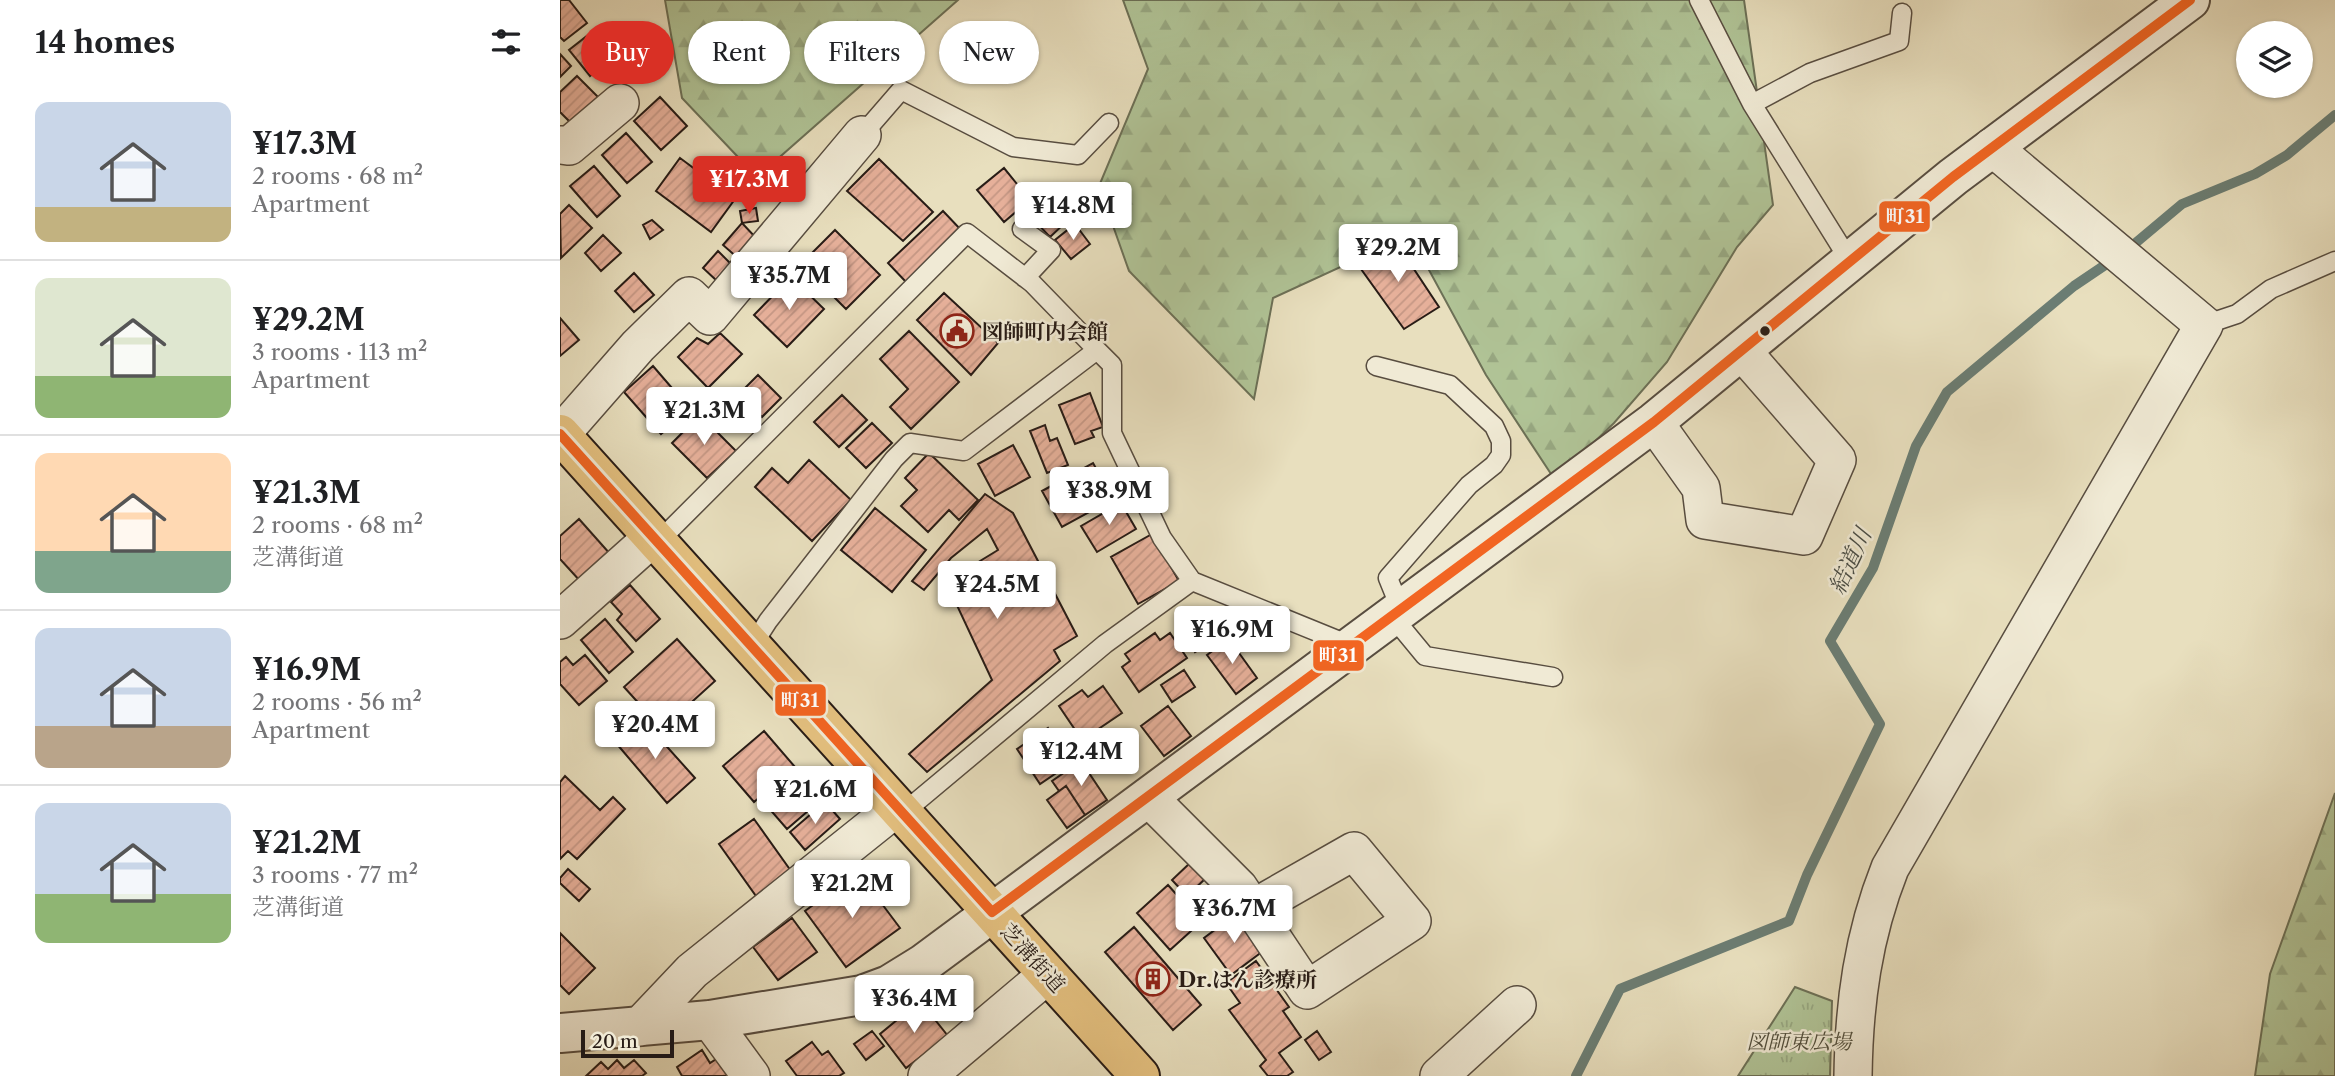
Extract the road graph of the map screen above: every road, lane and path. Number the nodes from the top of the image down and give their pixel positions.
1 (1699, 0) edge
2 (2190, 0) edge
3 (1902, 13) dead end
4 (620, 103) dead end
5 (1752, 104) junction
6 (1109, 123) dead end
7 (862, 135) joint
8 (560, 145) edge
9 (1992, 147) junction
10 (1022, 229) dead end
11 (2335, 261) edge
12 (1851, 263) junction
13 (1025, 278) junction
14 (2204, 325) junction
15 (1097, 350) junction
16 (1742, 351) junction
17 (1376, 366) dead end
18 (1654, 422) junction
19 (560, 434) edge
20 (656, 539) junction
21 (1192, 581) junction
22 (1397, 613) junction
23 (560, 620) edge
24 (752, 646) junction
25 (1352, 646) junction
26 (1553, 677) dead end
27 (1148, 797) junction
28 (900, 810) junction
29 (1254, 908) dead end
30 (992, 912) junction
31 (1048, 974) junction
32 (1517, 1005) dead end
33 (710, 1020) junction
34 (639, 1027) junction
35 (560, 1033) edge
36 (751, 1076) edge
37 (927, 1076) edge
38 (1140, 1076) edge
39 (1438, 1076) edge
40 (1853, 1076) edge

1 - 5 lane
2 - 9 street
3 - 5 lane
4 - 8 street
5 - 12 lane
6 - 7 lane
7 - 19 street
9 - 12 street
9 - 14 street
10 - 13 lane
11 - 14 lane
12 - 16 street
13 - 15 lane
13 - 20 lane
14 - 40 street
15 - 21 lane
15 - 24 lane
16 - 18 street
16 - 18 street
17 - 22 lane
18 - 22 street
19 - 20 main road, 芝溝街道
20 - 23 street
20 - 24 main road, 芝溝街道
21 - 25 lane
21 - 28 lane
22 - 25 street
22 - 26 lane
24 - 28 main road, 芝溝街道
25 - 27 street
27 - 29 street
27 - 30 street
28 - 30 main road, 芝溝街道
28 - 34 street
30 - 31 main road, 芝溝街道
30 - 33 street
31 - 37 street
31 - 38 main road, 芝溝街道
32 - 39 street
33 - 34 street
33 - 36 street
34 - 35 street

